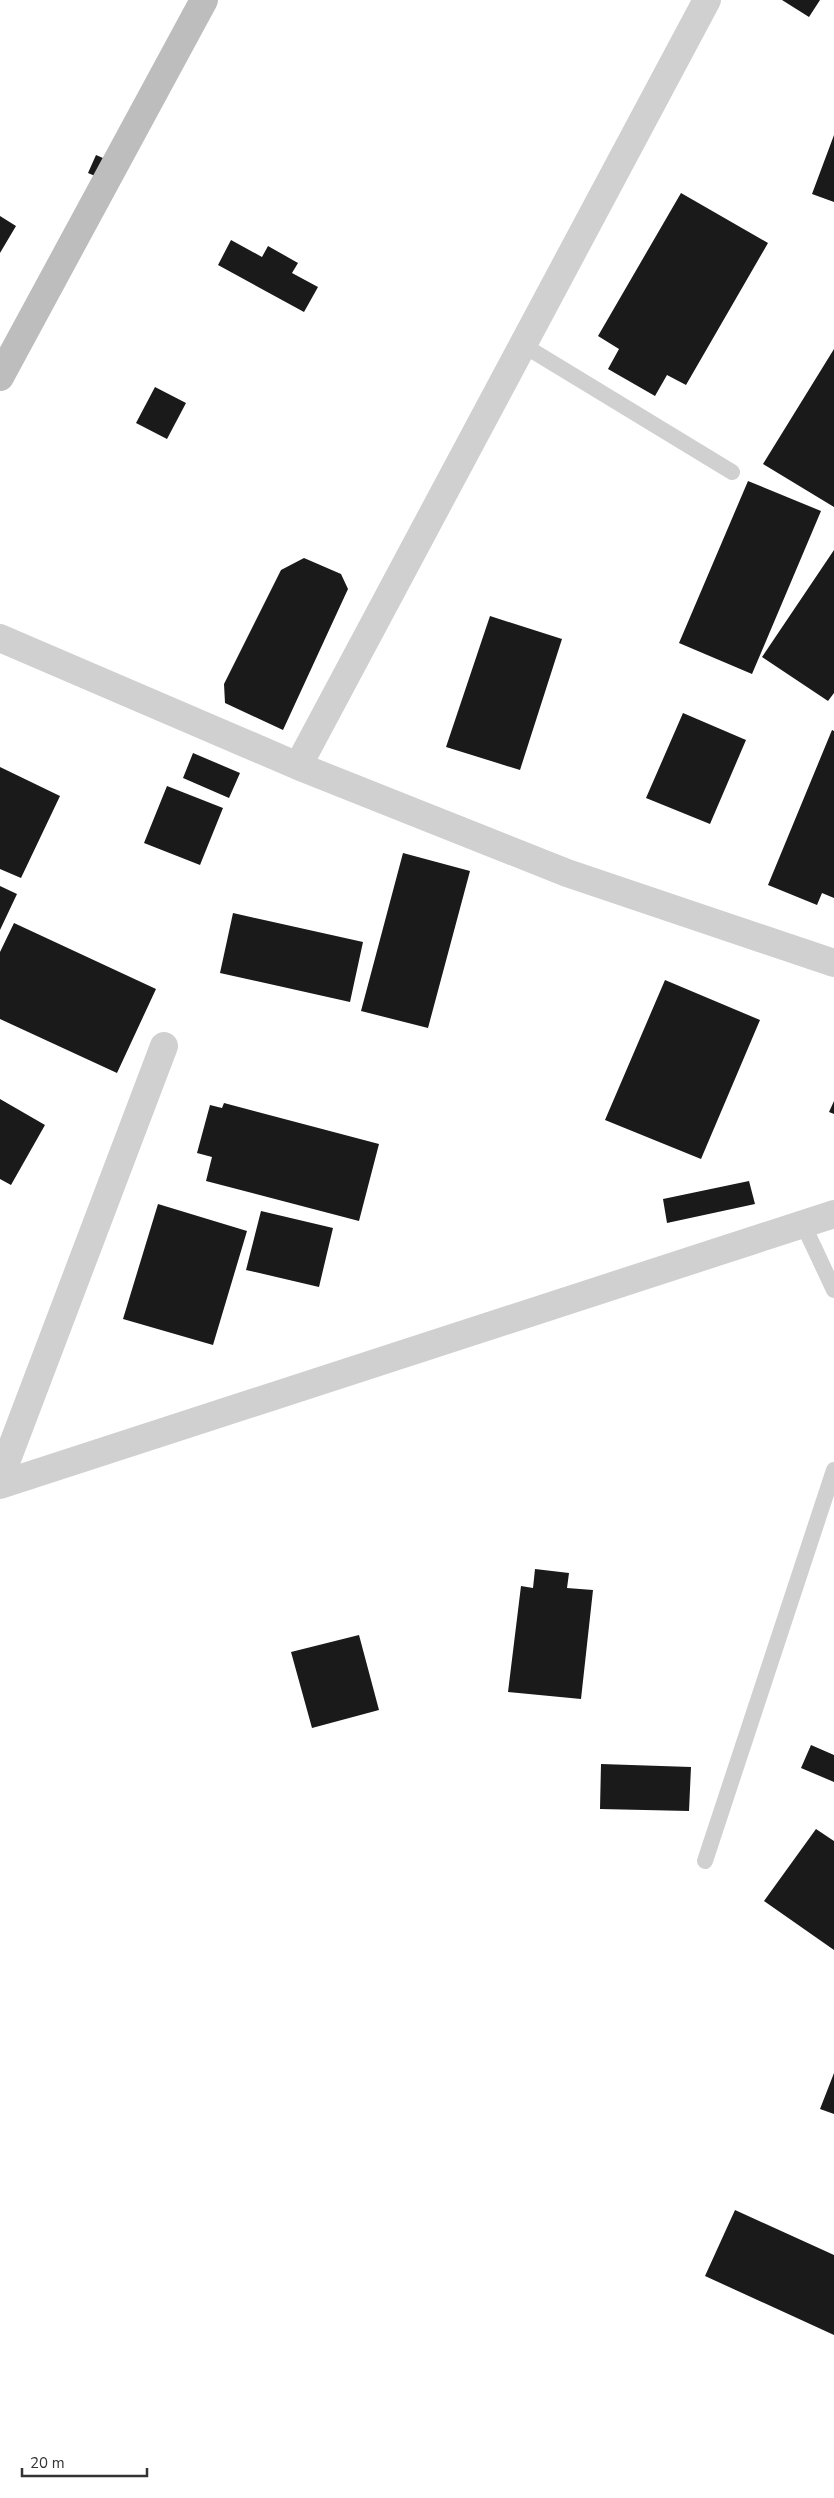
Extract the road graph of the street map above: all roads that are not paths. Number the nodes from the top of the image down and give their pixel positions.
1 (204, 0) edge
2 (707, 0) edge
3 (522, 345) junction
4 (0, 377) edge
5 (732, 472) dead end
6 (0, 638) edge
7 (298, 766) junction
8 (834, 963) edge
9 (164, 1046) dead end
10 (834, 1214) edge
11 (803, 1224) junction
12 (834, 1290) edge
13 (834, 1470) edge
14 (0, 1478) edge
15 (0, 1484) edge
16 (705, 1861) dead end

1 - 4 street
2 - 3 street
3 - 5 lane
3 - 7 street
6 - 7 street
7 - 8 street
9 - 14 street
10 - 11 street
11 - 12 lane
11 - 15 street
13 - 16 lane

